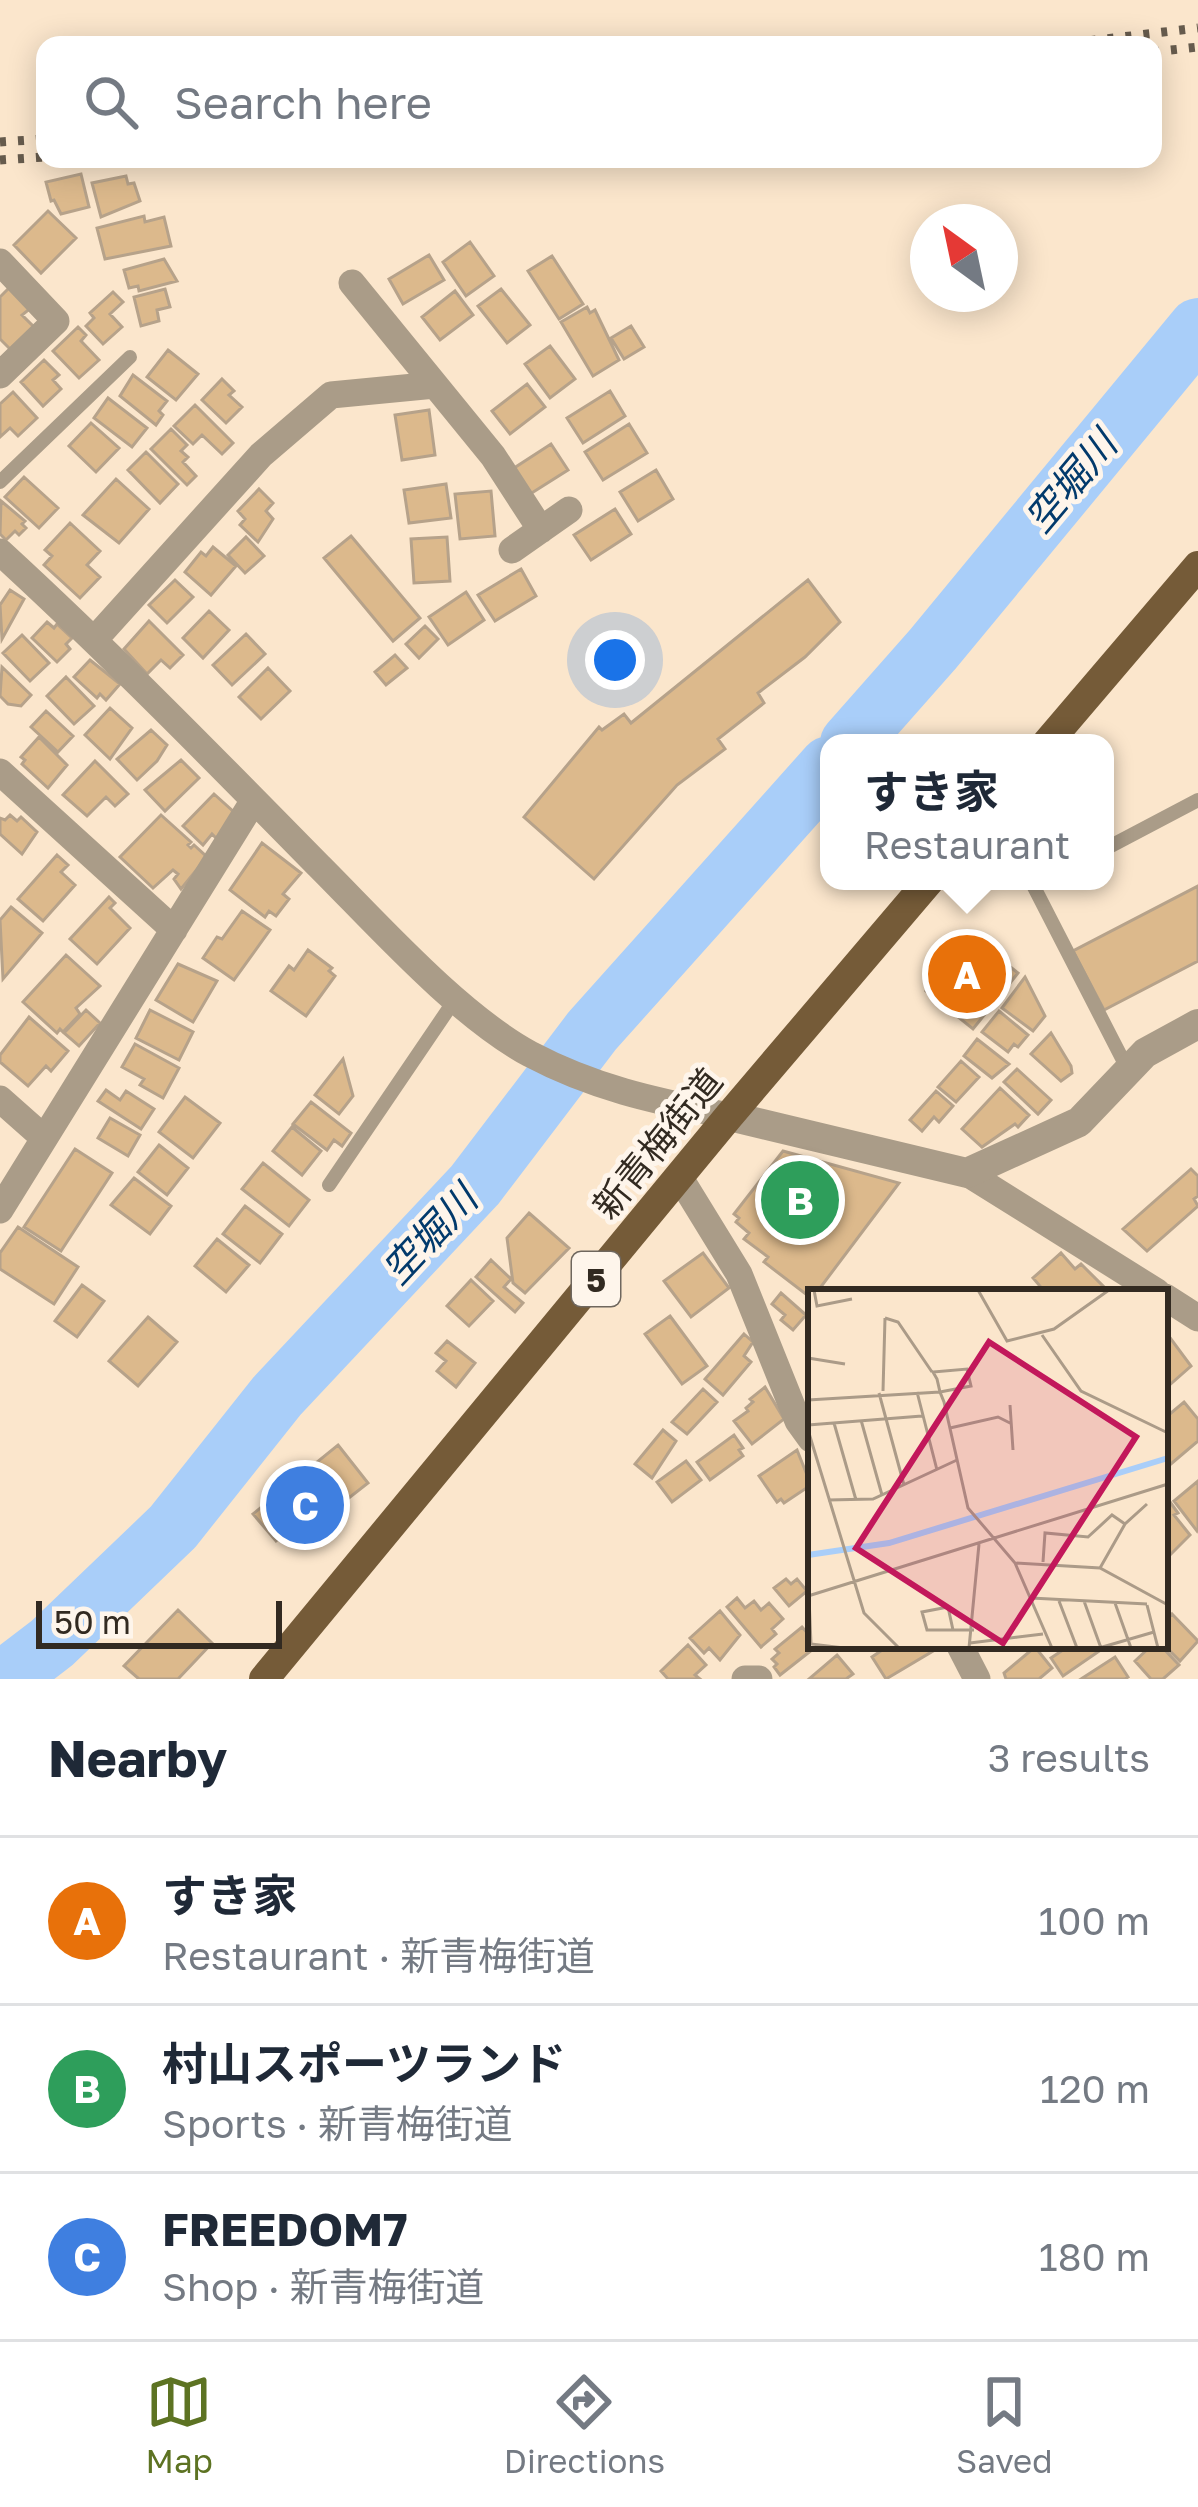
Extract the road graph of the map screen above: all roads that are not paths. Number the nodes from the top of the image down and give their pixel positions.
1 (0, 262) edge
2 (352, 284) dead end
3 (130, 357) dead end
4 (0, 375) edge
5 (435, 385) junction
6 (0, 482) edge
7 (569, 510) dead end
8 (541, 530) junction
9 (512, 550) dead end
10 (0, 552) edge
11 (1198, 566) edge
12 (95, 639) junction
13 (1055, 734) edge
14 (2, 779) edge
15 (254, 800) junction
16 (1198, 800) edge
17 (1114, 844) edge
18 (921, 890) edge
19 (1036, 890) edge
20 (174, 930) junction
21 (456, 998) junction
22 (1198, 1024) edge
23 (1127, 1068) junction
24 (0, 1099) edge
25 (729, 1116) junction
26 (44, 1138) junction
27 (967, 1173) junction
28 (680, 1178) junction
29 (329, 1185) dead end
30 (0, 1210) edge
31 (1153, 1289) edge
32 (1168, 1298) edge
33 (1197, 1316) edge
34 (808, 1435) edge
35 (962, 1649) edge
36 (264, 1679) edge
37 (745, 1679) edge
38 (759, 1679) edge
39 (977, 1679) edge

1 - 4 street
2 - 5 street
3 - 6 lane
5 - 8 street
5 - 12 street
7 - 8 street
8 - 9 street
10 - 12 street
11 - 13 main road
12 - 15 street
14 - 20 street
15 - 20 street
15 - 21 street
16 - 17 lane
18 - 25 main road, 新青梅街道 / 5
19 - 23 lane
20 - 26 street
21 - 25 street
21 - 29 lane
22 - 23 street
23 - 27 street
24 - 26 street
25 - 27 street
25 - 28 main road, 新青梅街道 / 5
26 - 30 street
27 - 31 street
28 - 34 street
28 - 36 main road, 新青梅街道 / 5
32 - 33 street
35 - 39 street
37 - 38 street

